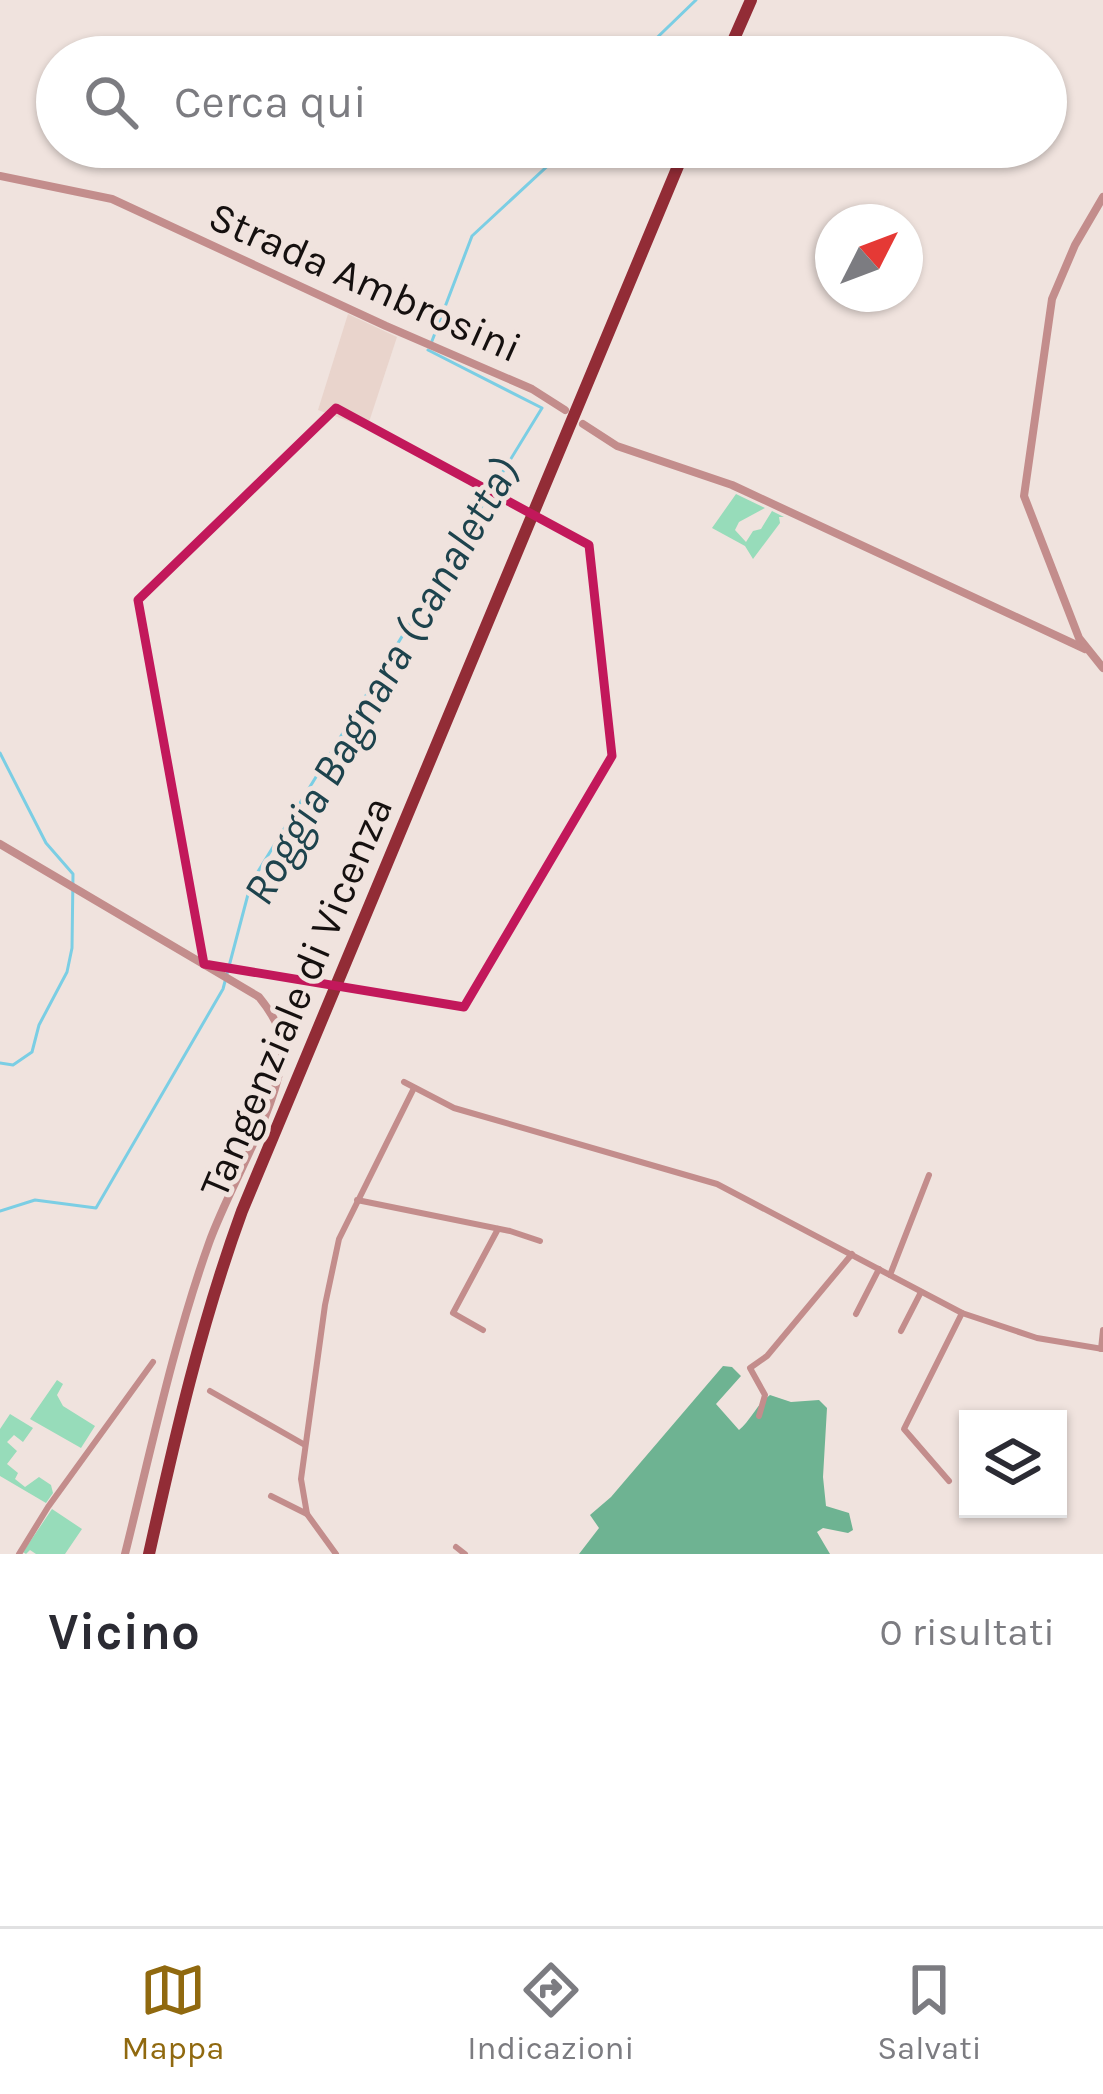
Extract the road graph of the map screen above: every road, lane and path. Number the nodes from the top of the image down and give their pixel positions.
1 (751, 0) edge
2 (735, 36) edge
3 (677, 168) edge
4 (0, 176) edge
5 (1103, 197) edge
6 (565, 410) dead end
7 (583, 424) dead end
8 (1085, 649) junction
9 (1103, 667) edge
10 (0, 844) edge
11 (404, 1082) dead end
12 (414, 1088) junction
13 (929, 1175) dead end
14 (357, 1201) junction
15 (499, 1229) junction
16 (541, 1241) dead end
17 (853, 1254) junction
18 (880, 1269) junction
19 (890, 1275) junction
20 (922, 1291) junction
21 (962, 1313) junction
22 (856, 1314) dead end
23 (482, 1330) dead end
24 (1103, 1330) edge
25 (901, 1331) dead end
26 (1102, 1349) edge
27 (153, 1362) dead end
28 (210, 1391) dead end
29 (759, 1416) dead end
30 (305, 1445) junction
31 (949, 1481) dead end
32 (271, 1496) dead end
33 (308, 1514) junction
34 (456, 1547) dead end
35 (19, 1554) edge
36 (125, 1554) edge
37 (148, 1554) edge
38 (336, 1554) edge
39 (465, 1554) edge

1 - 2 highway
3 - 37 highway, Tangenziale di Vicenza
4 - 6 street, Strada Ambrosini
5 - 8 street
7 - 8 street
8 - 9 street
10 - 36 street
11 - 12 street
12 - 14 street
12 - 17 street
13 - 19 street
14 - 15 street
14 - 30 street
15 - 16 street
15 - 23 street
17 - 18 street
17 - 29 street
18 - 19 street
18 - 22 street
19 - 20 street
20 - 21 street
20 - 25 street
21 - 26 street
21 - 31 street
24 - 26 street
27 - 35 street
28 - 30 street
30 - 33 street
32 - 33 street
33 - 38 street
34 - 39 street

